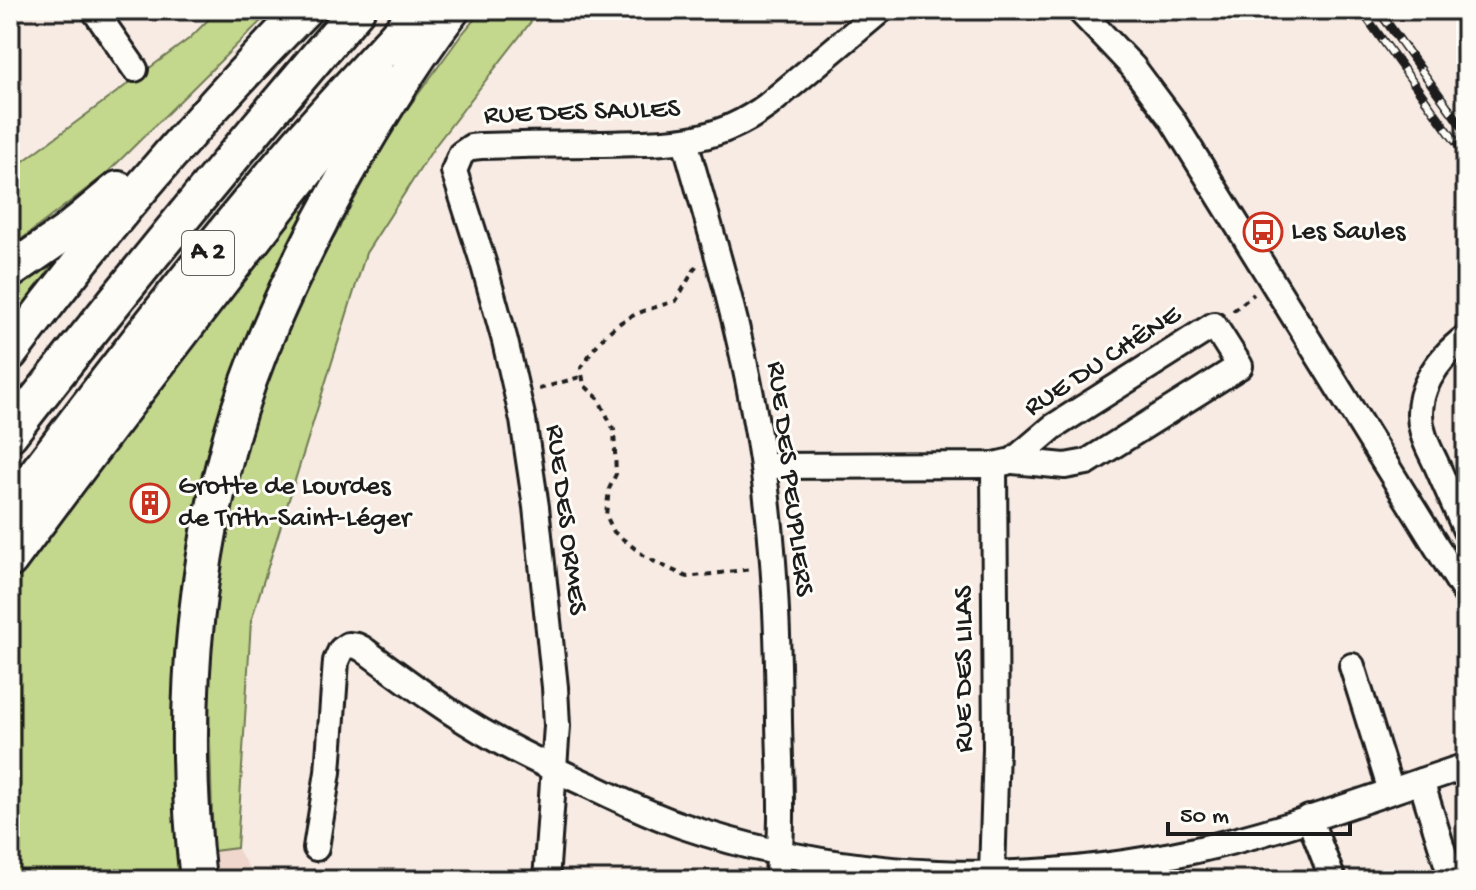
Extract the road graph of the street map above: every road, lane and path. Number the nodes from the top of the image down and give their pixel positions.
1 (94, 10) edge
2 (304, 10) edge
3 (357, 10) edge
4 (420, 10) edge
5 (428, 10) edge
6 (452, 10) edge
7 (881, 10) edge
8 (1079, 10) edge
9 (250, 66) junction
10 (135, 69) dead end
11 (685, 141) junction
12 (454, 177) joint
13 (712, 235) junction
14 (10, 271) edge
15 (1272, 280) junction
16 (1214, 325) junction
17 (1466, 337) edge
18 (10, 353) edge
19 (583, 376) junction
20 (517, 396) junction
21 (10, 434) edge
22 (1004, 463) junction
23 (763, 466) junction
24 (10, 508) edge
25 (1466, 531) edge
26 (10, 560) edge
27 (774, 566) junction
28 (1466, 594) edge
29 (1352, 666) dead end
30 (1466, 766) edge
31 (554, 769) junction
32 (1421, 781) junction
33 (1391, 791) junction
34 (1309, 818) junction
35 (316, 848) dead end
36 (780, 852) junction
37 (992, 873) junction
38 (965, 876) edge
39 (198, 880) edge
40 (546, 880) edge
41 (777, 880) edge
42 (1333, 880) edge
43 (1452, 880) edge

1 - 10 street
2 - 9 highway
3 - 21 highway, A 2
4 - 24 highway, A 2
5 - 26 highway
6 - 39 highway
7 - 11 street, RUE DES SAULES
8 - 15 street
9 - 14 highway
9 - 18 highway
11 - 12 street, RUE DES SAULES
11 - 13 street, RUE DES PEUPLIERS
12 - 20 street, RUE DES ORMES
13 - 19 path
13 - 23 street, RUE DES PEUPLIERS
15 - 16 path
15 - 28 street
16 - 22 street, RUE DU CHÊNE
16 - 22 street, RUE DU CHÊNE
17 - 25 street
19 - 20 path
19 - 27 path
20 - 31 street, RUE DES ORMES
22 - 23 street, RUE DU CHÊNE
22 - 37 street, RUE DES LILAS
23 - 27 street, RUE DES PEUPLIERS
27 - 36 street, RUE DES PEUPLIERS
29 - 33 street
30 - 32 street
31 - 35 street
31 - 36 street
31 - 40 street, RUE DES ORMES
32 - 33 street
32 - 43 street
33 - 34 street
34 - 37 street
34 - 42 street
36 - 38 street
36 - 41 street, RUE DES PEUPLIERS
37 - 38 street

